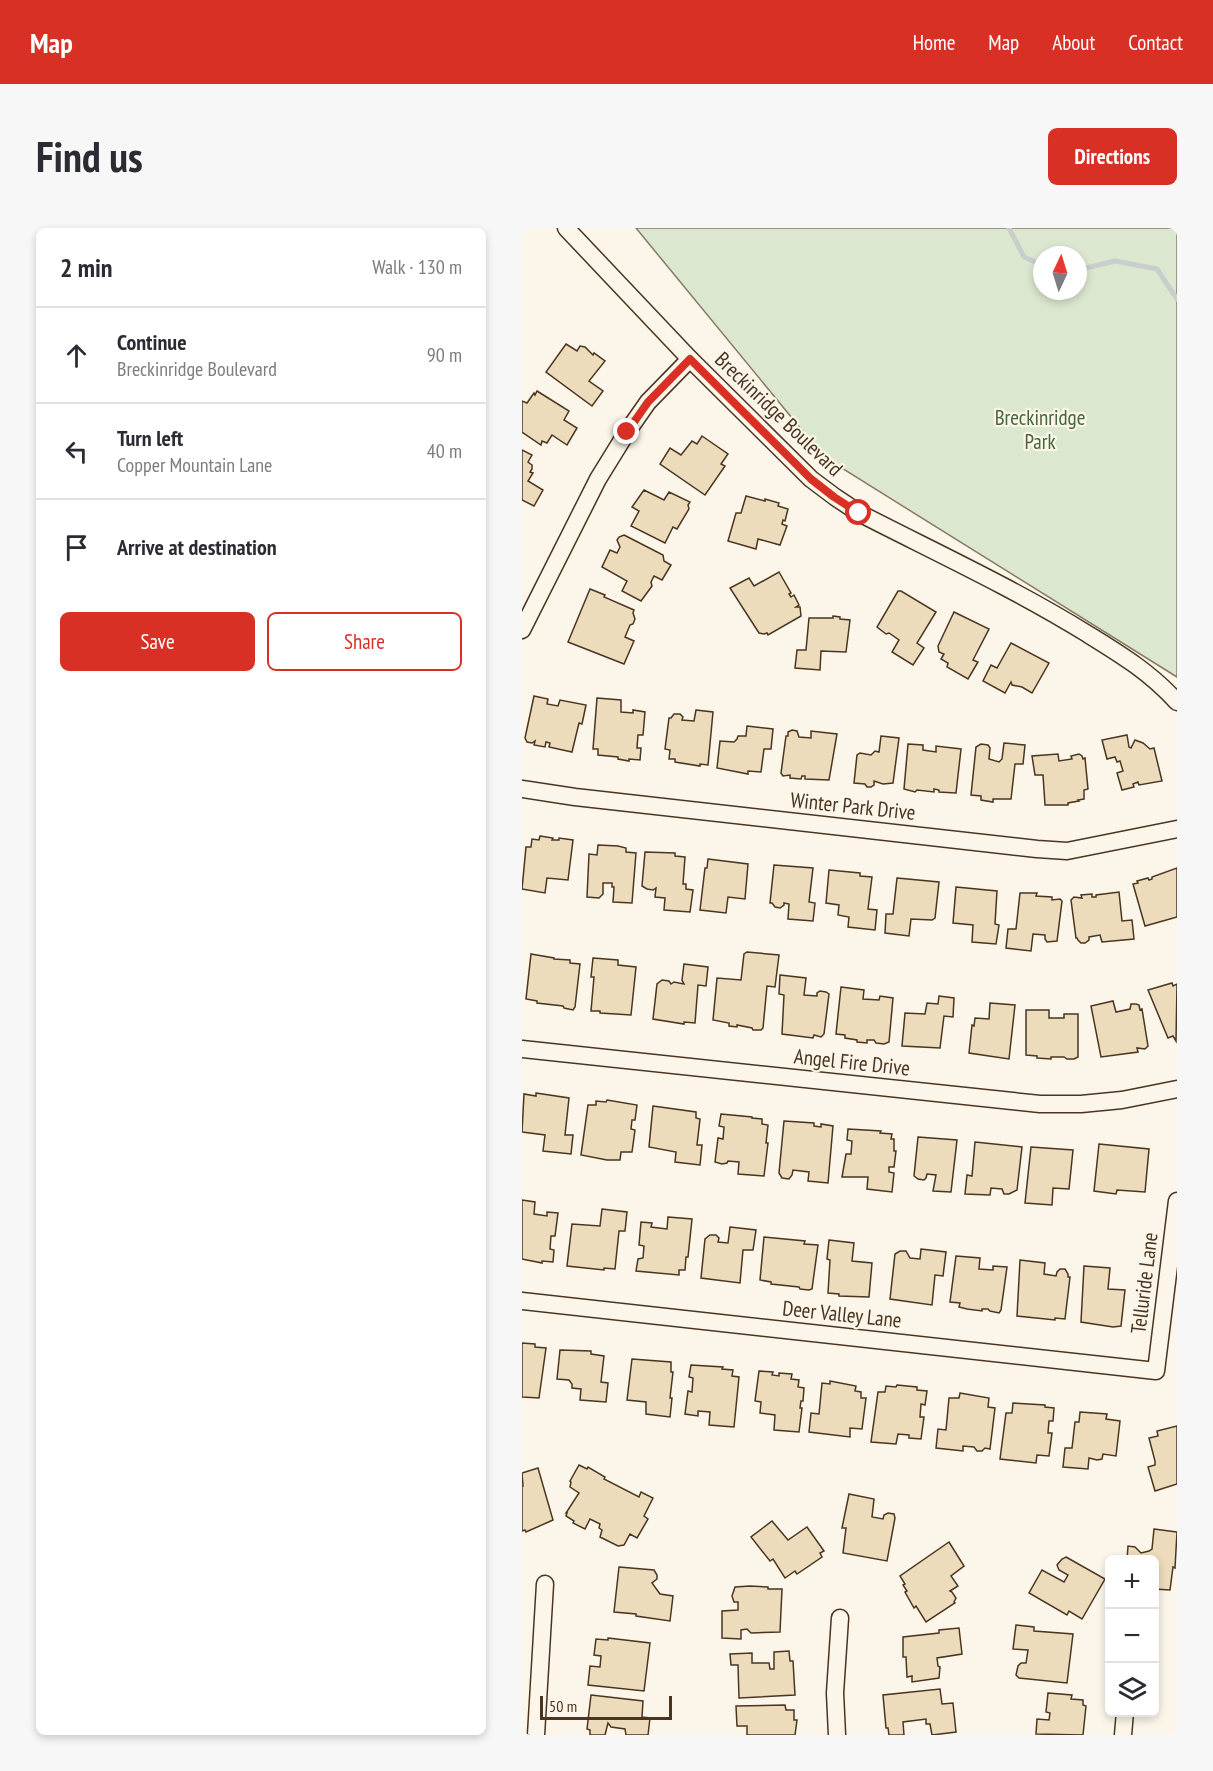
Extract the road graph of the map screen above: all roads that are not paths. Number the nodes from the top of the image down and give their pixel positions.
1 (566, 228) edge
2 (690, 359) junction
3 (522, 630) edge
4 (1177, 702) edge
5 (522, 789) edge
6 (1177, 828) edge
7 (522, 1049) edge
8 (1177, 1089) edge
9 (1177, 1201) edge
10 (522, 1301) edge
11 (1156, 1371) joint
12 (545, 1584) dead end
13 (840, 1618) dead end
14 (1125, 1717) edge
15 (536, 1735) edge
16 (837, 1735) edge
17 (1123, 1735) edge

1 - 2 street, Breckinridge Boulevard
2 - 3 street
2 - 4 street, Breckinridge Boulevard
5 - 6 street, Winter Park Drive
7 - 8 street, Angel Fire Drive
9 - 11 street, Telluride Lane
10 - 11 street, Deer Valley Lane
12 - 15 street
13 - 16 street
14 - 17 street

